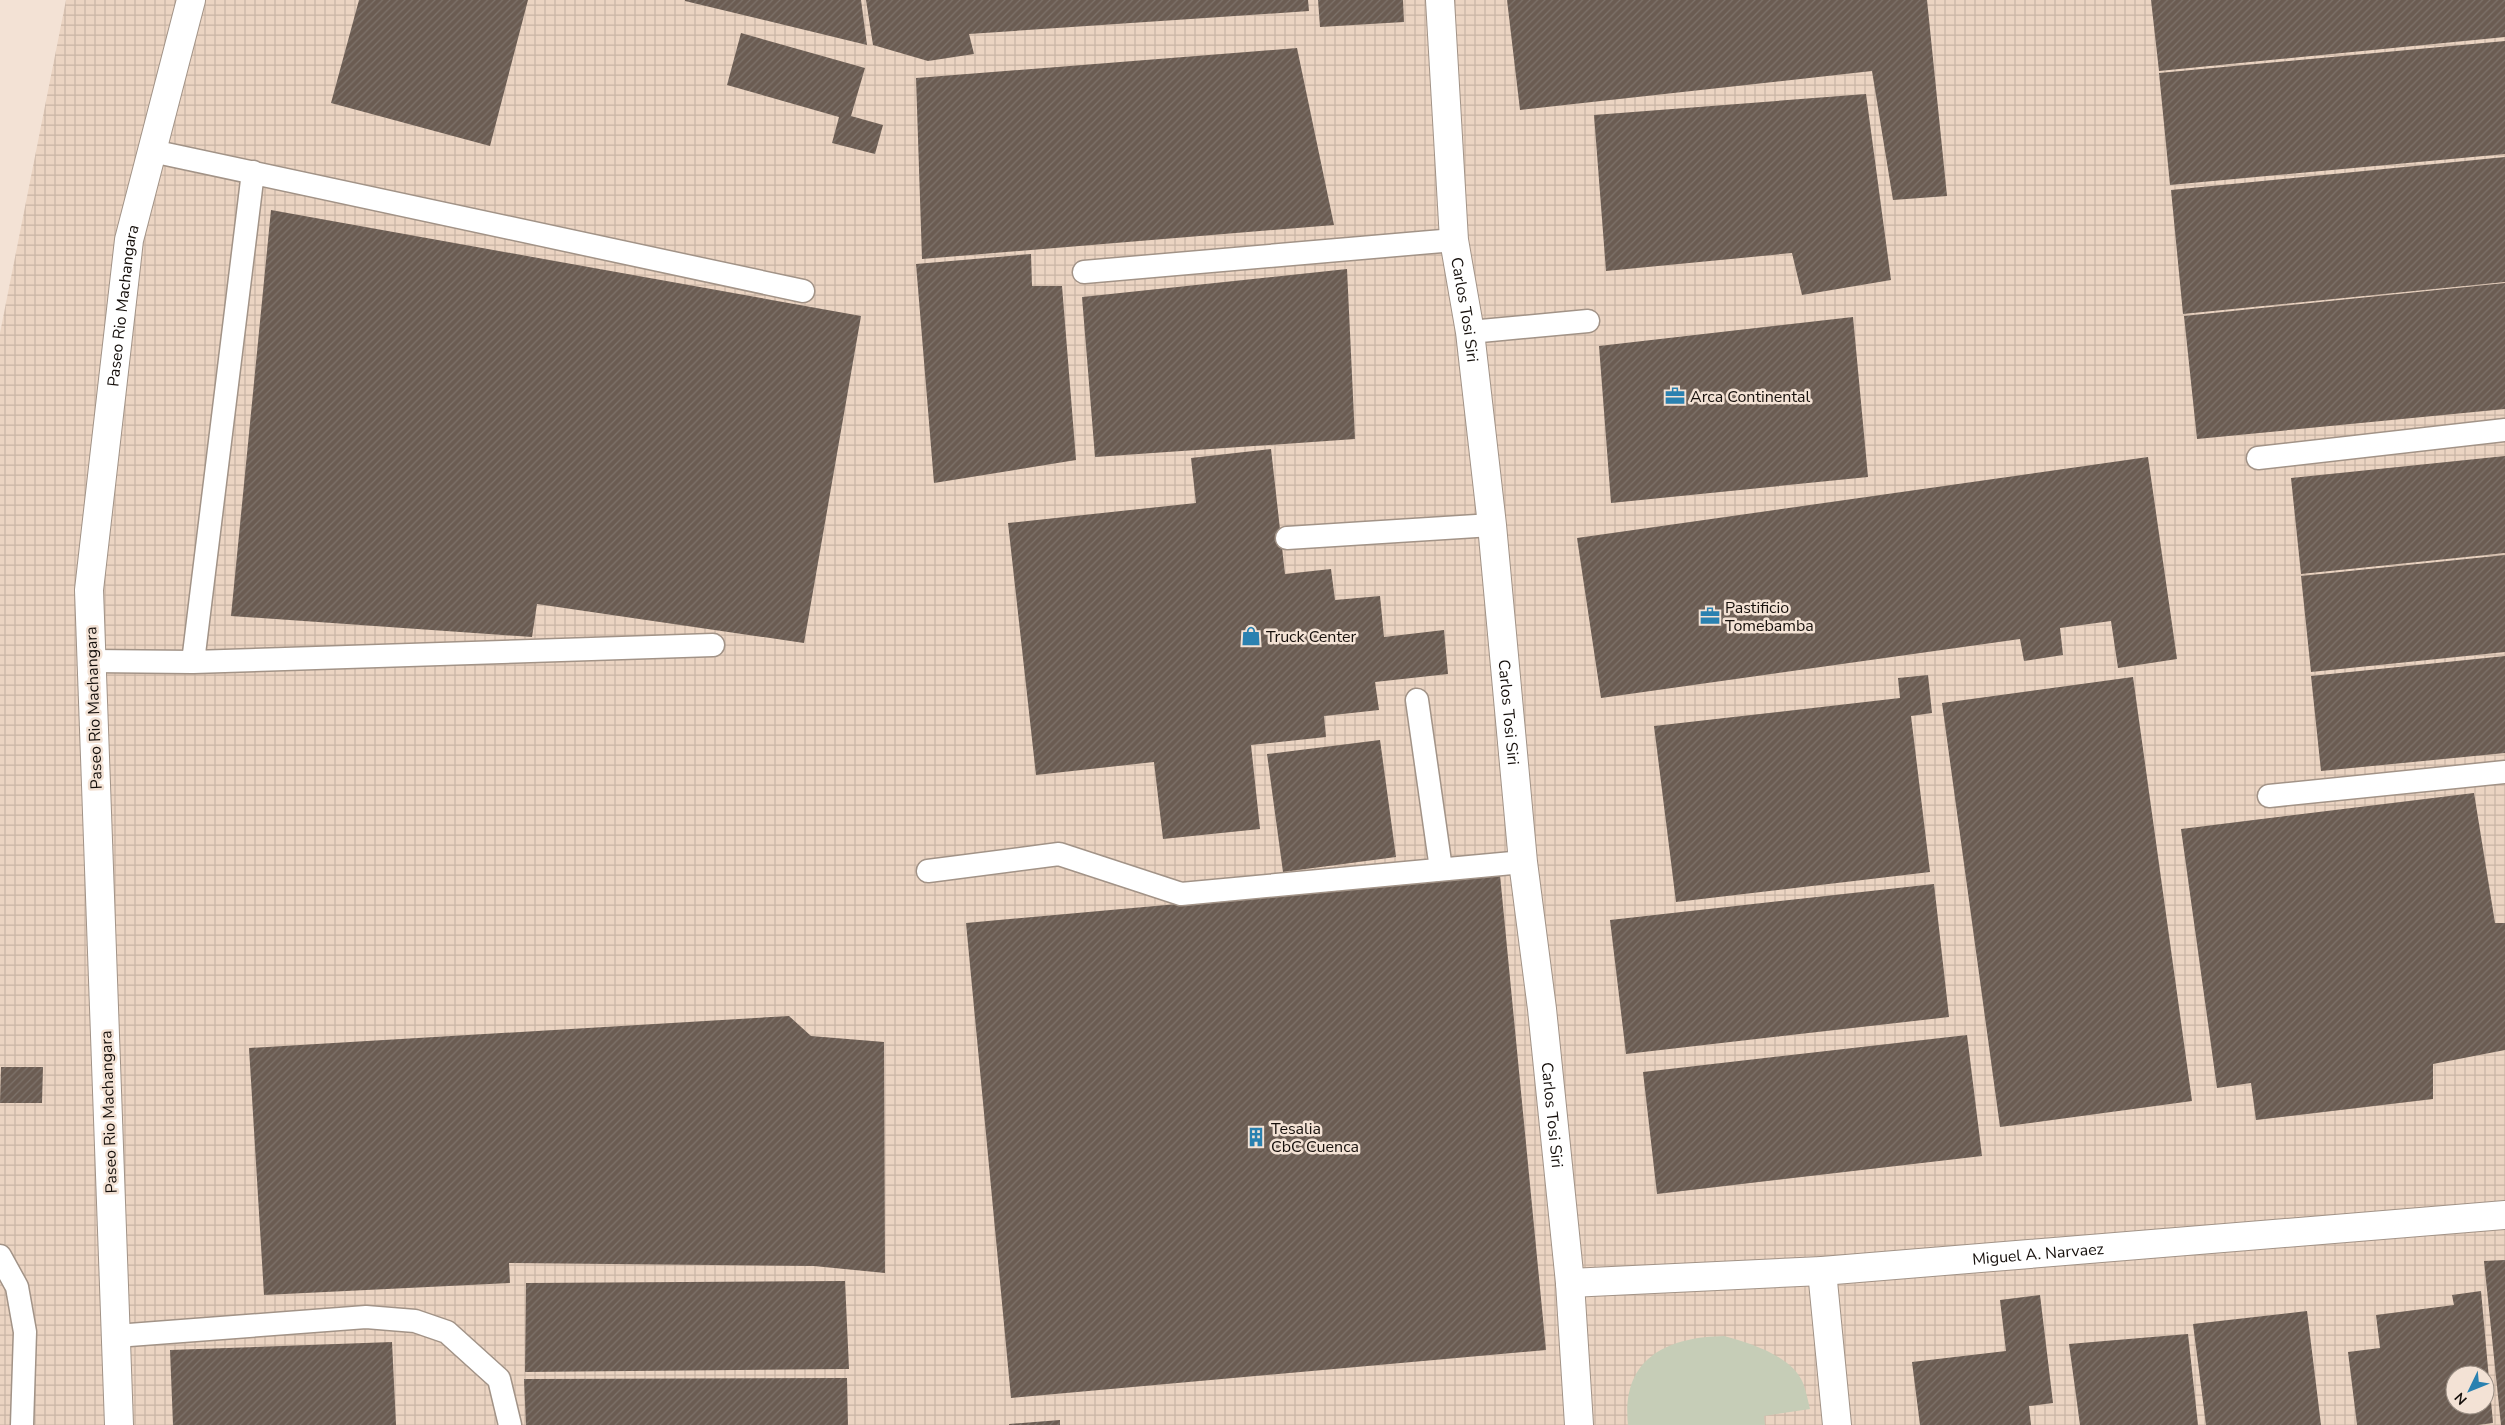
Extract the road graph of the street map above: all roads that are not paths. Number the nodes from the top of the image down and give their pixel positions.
1 (190, 0) edge
2 (1440, 0) edge
3 (152, 151) junction
4 (253, 172) junction
5 (1454, 240) junction
6 (1084, 272) dead end
7 (803, 291) dead end
8 (1588, 320) dead end
9 (1470, 332) junction
10 (2505, 430) edge
11 (2258, 458) dead end
12 (1492, 526) junction
13 (1287, 538) dead end
14 (713, 645) dead end
15 (92, 661) junction
16 (193, 662) junction
17 (1417, 700) dead end
18 (2505, 772) edge
19 (2269, 796) dead end
20 (1523, 862) junction
21 (1441, 869) junction
22 (928, 871) dead end
23 (2505, 1215) edge
24 (0, 1256) edge
25 (1822, 1271) junction
26 (1570, 1283) junction
27 (116, 1336) junction
28 (22, 1425) edge
29 (119, 1425) edge
30 (510, 1425) edge
31 (1579, 1425) edge
32 (1837, 1425) edge

1 - 3 street, Paseo Rio Machangara
2 - 5 street, Carlos Tosi Siri
3 - 4 lane
3 - 15 street, Paseo Rio Machangara
4 - 7 lane
4 - 16 lane
5 - 6 lane
5 - 9 street, Carlos Tosi Siri
8 - 9 lane
9 - 12 street, Carlos Tosi Siri
10 - 11 lane
12 - 13 lane
12 - 20 street, Carlos Tosi Siri
14 - 16 lane
15 - 16 lane
15 - 27 street, Paseo Rio Machangara
17 - 21 lane
18 - 19 lane
20 - 21 lane
20 - 26 street, Carlos Tosi Siri
21 - 22 lane
23 - 25 street, Miguel A. Narvaez
24 - 28 lane
25 - 26 street, Miguel A. Narvaez
25 - 32 street
26 - 31 street, Carlos Tosi Siri
27 - 29 street, Paseo Rio Machangara
27 - 30 lane

